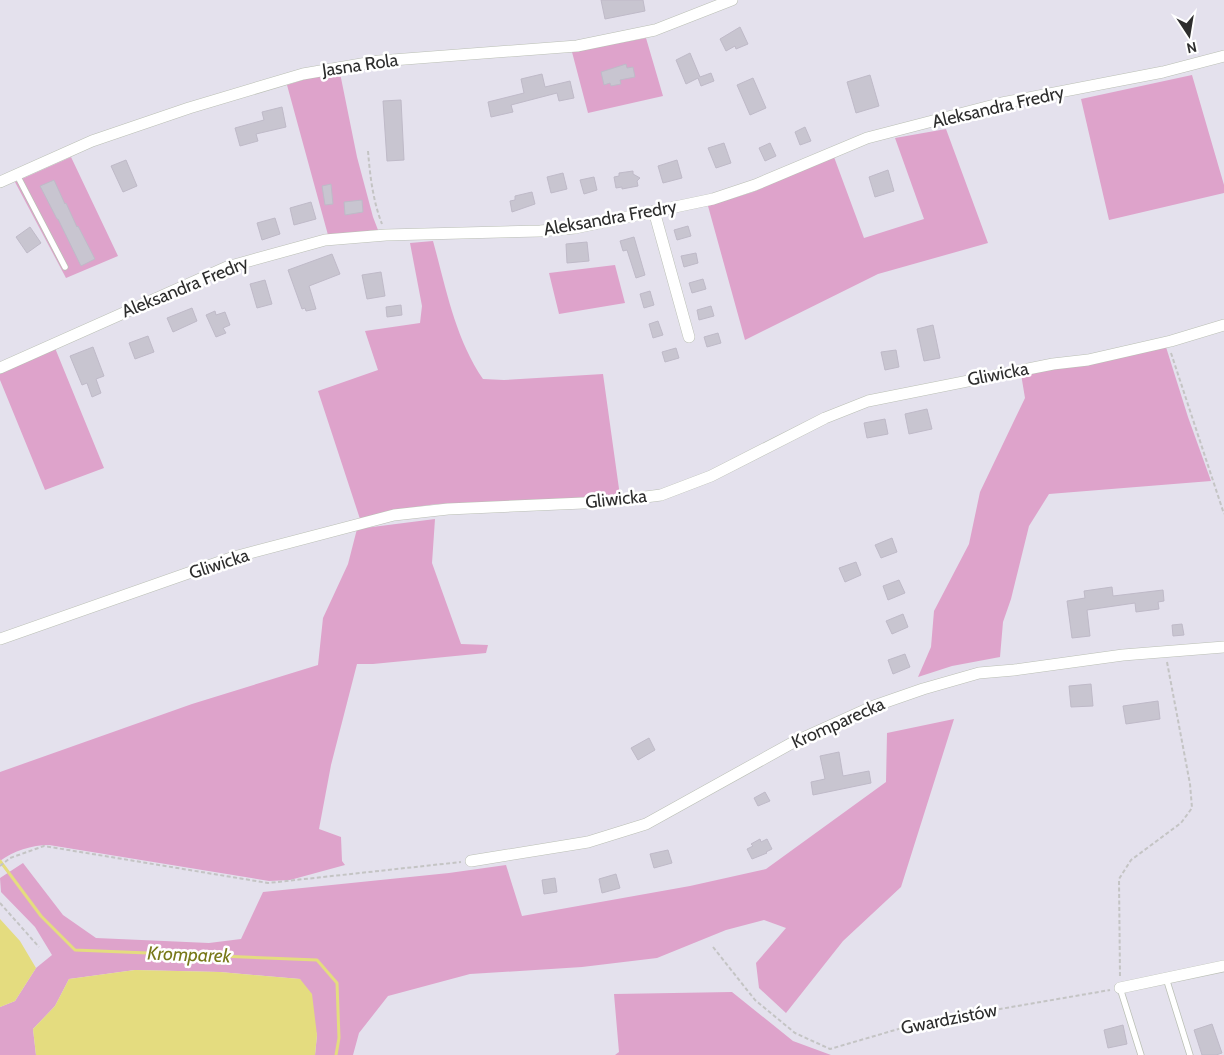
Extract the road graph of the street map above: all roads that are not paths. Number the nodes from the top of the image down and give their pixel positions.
1 (732, 0) edge
2 (1224, 56) edge
3 (17, 174) junction
4 (0, 182) edge
5 (654, 211) junction
6 (65, 267) dead end
7 (1224, 326) edge
8 (689, 337) dead end
9 (0, 368) edge
10 (0, 639) edge
11 (1224, 647) edge
12 (471, 861) road end
13 (1224, 966) edge
14 (1166, 978) junction
15 (1120, 988) joint
16 (1141, 1055) edge
17 (1190, 1055) edge

1 - 3 street, Jasna Rola
2 - 5 street, Aleksandra Fredry
3 - 4 street, Jasna Rola
3 - 6 lane
5 - 8 street
5 - 9 street, Aleksandra Fredry
7 - 10 street, Gliwicka
11 - 12 street, Kromparecka
13 - 14 street
14 - 15 street
14 - 17 lane
15 - 16 lane

